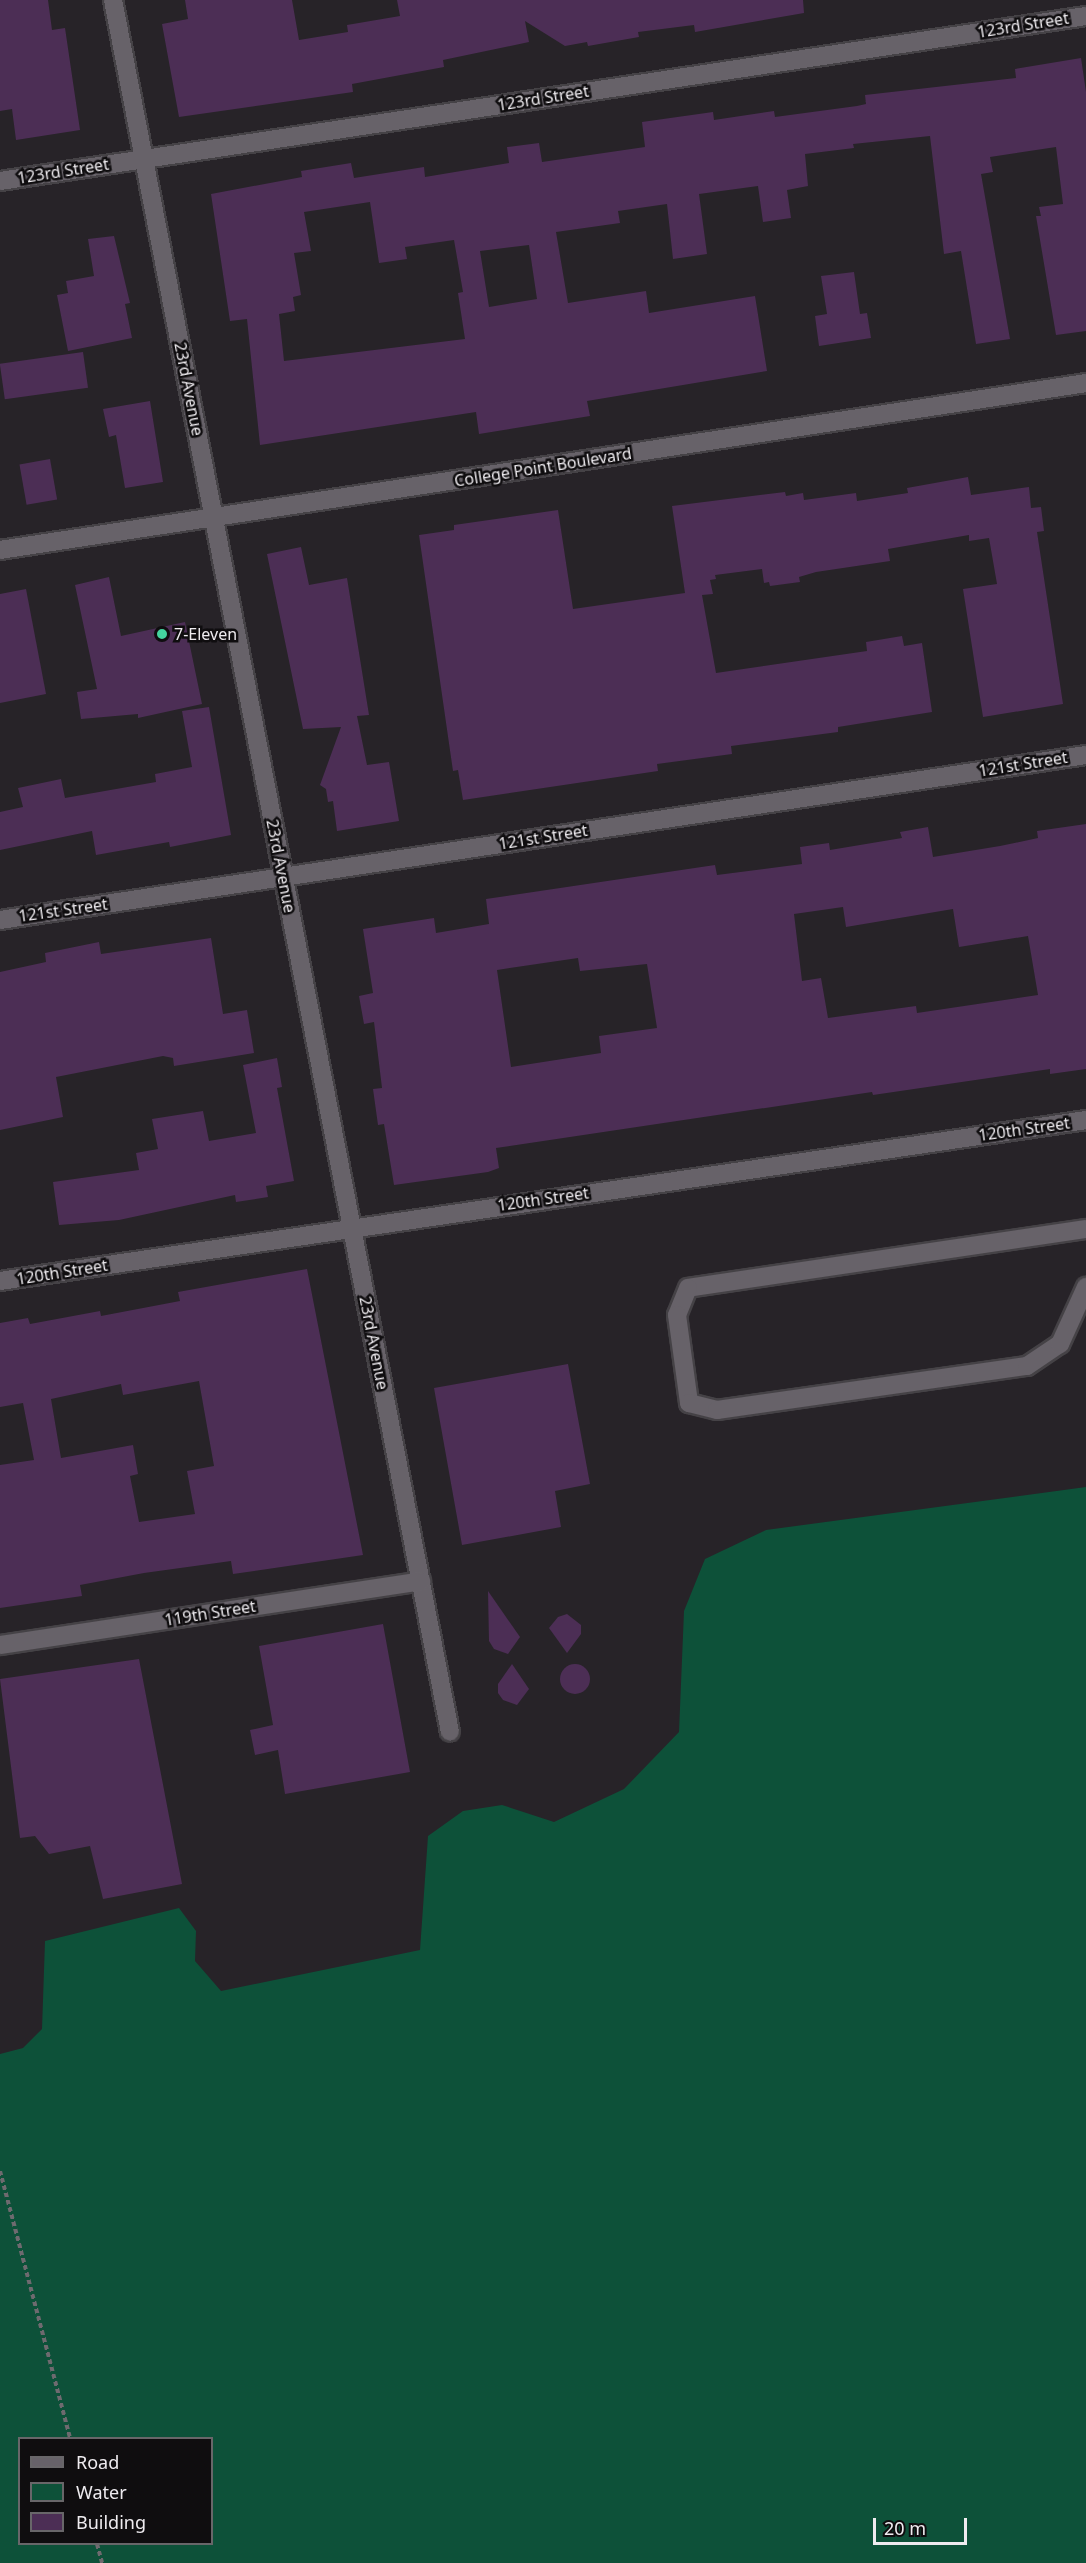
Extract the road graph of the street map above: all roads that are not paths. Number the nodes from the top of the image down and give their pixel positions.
1 (113, 0) edge
2 (1086, 16) edge
3 (144, 159) junction
4 (0, 181) edge
5 (1086, 383) edge
6 (214, 518) junction
7 (0, 550) edge
8 (1086, 755) edge
9 (284, 877) junction
10 (0, 920) edge
11 (1086, 1120) edge
12 (352, 1228) junction
13 (1086, 1229) edge
14 (0, 1281) edge
15 (1086, 1287) edge
16 (421, 1581) junction
17 (0, 1645) edge
18 (450, 1732) dead end

1 - 3 street, 23rd Avenue
2 - 3 street, 123rd Street
3 - 4 street, 123rd Street
3 - 6 street, 23rd Avenue
5 - 6 street, College Point Boulevard
6 - 7 street, College Point Boulevard
6 - 9 street, 23rd Avenue
8 - 9 street, 121st Street
9 - 10 street, 121st Street
9 - 12 street, 23rd Avenue
11 - 12 street, 120th Street
12 - 14 street, 120th Street
12 - 16 street, 23rd Avenue
13 - 15 street
16 - 17 street, 119th Street
16 - 18 street, 23rd Avenue

